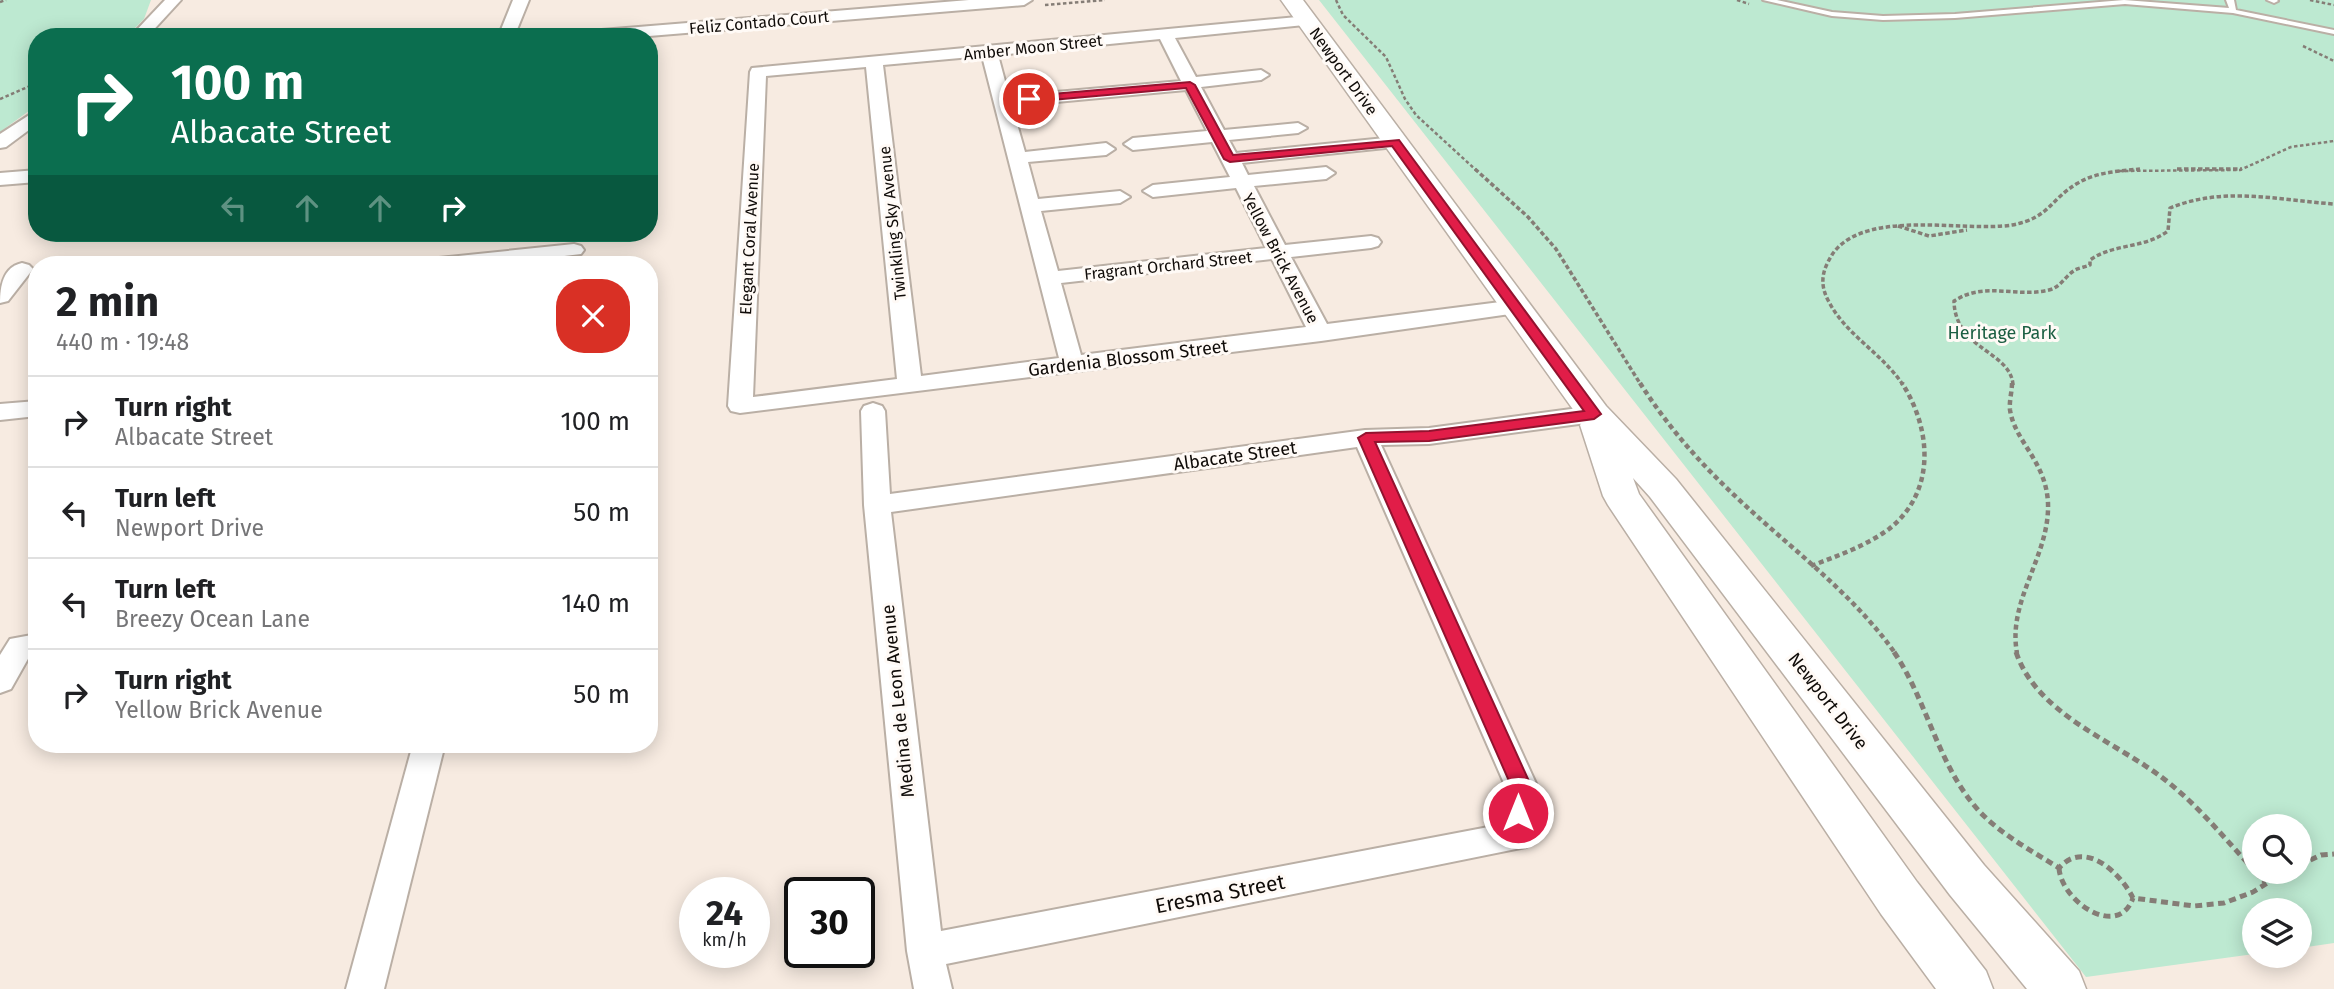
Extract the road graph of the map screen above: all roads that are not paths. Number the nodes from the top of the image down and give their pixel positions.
1 (173, 0) edge
2 (521, 0) edge
3 (1024, 0) edge
4 (1767, 0) edge
5 (2230, 0) edge
6 (937, 4) edge
7 (1300, 11) edge
8 (2233, 11) junction
9 (147, 28) edge
10 (510, 28) edge
11 (658, 29) edge
12 (2334, 32) edge
13 (1165, 34) junction
14 (989, 52) junction
15 (874, 62) junction
16 (758, 72) joint
17 (1262, 75) dead end
18 (1190, 85) junction
19 (1002, 102) junction
20 (28, 122) edge
21 (1298, 128) dead end
22 (1217, 136) junction
23 (1395, 142) junction
24 (0, 143) edge
25 (1133, 144) dead end
26 (1106, 149) dead end
27 (1017, 158) junction
28 (1230, 159) junction
29 (1326, 173) dead end
30 (28, 177) edge
31 (0, 179) edge
32 (1241, 182) junction
33 (1153, 191) dead end
34 (1120, 197) dead end
35 (1030, 206) junction
36 (1371, 242) dead end
37 (574, 249) edge
38 (1278, 252) junction
39 (511, 256) edge
40 (22, 269) dead end
41 (1049, 278) junction
42 (0, 296) edge
43 (1516, 307) junction
44 (1321, 334) junction
45 (1072, 365) junction
46 (910, 385) junction
47 (740, 406) joint
48 (28, 409) edge
49 (873, 411) dead end
50 (0, 412) edge
51 (1594, 414) junction
52 (1366, 438) junction
53 (877, 505) junction
54 (28, 646) edge
55 (0, 681) edge
56 (427, 753) edge
57 (925, 951) junction
58 (365, 989) edge
59 (933, 989) edge
60 (1967, 989) edge
61 (2060, 989) edge

1 - 9 street
2 - 10 street
3 - 6 street, Feliz Contado Court
4 - 8 lane
5 - 8 lane
6 - 11 street, Feliz Contado Court
7 - 13 street, Amber Moon Street
7 - 23 street, Newport Drive
8 - 12 lane
13 - 14 street, Amber Moon Street
13 - 18 street, Yellow Brick Avenue
14 - 15 street, Amber Moon Street
14 - 19 street
15 - 16 street, Amber Moon Street
15 - 46 street, Twinkling Sky Avenue
16 - 47 street, Elegant Coral Avenue
17 - 18 street
18 - 19 street
18 - 22 street, Yellow Brick Avenue
19 - 27 street
20 - 24 street
21 - 22 street
22 - 25 street
22 - 28 street, Yellow Brick Avenue
23 - 28 street
23 - 43 street, Newport Drive
26 - 27 street
27 - 35 street
28 - 32 street, Yellow Brick Avenue
29 - 32 street
30 - 31 street
32 - 33 street
32 - 38 street, Yellow Brick Avenue
34 - 35 street
35 - 41 street
36 - 38 street, Fragrant Orchard Street
37 - 39 street
38 - 41 street, Fragrant Orchard Street
38 - 44 street, Yellow Brick Avenue
40 - 42 street
41 - 45 street
43 - 44 street, Gardenia Blossom Street
43 - 51 street, Newport Drive
44 - 45 street, Gardenia Blossom Street
45 - 46 street, Gardenia Blossom Street
46 - 47 street, Gardenia Blossom Street
48 - 50 street
49 - 53 street, Medina de Leon Avenue
51 - 52 street, Albacate Street
51 - 60 street, Newport Drive
51 - 61 street, Newport Drive
52 - 53 street, Albacate Street
52 - 57 street, Eresma Street
53 - 57 street, Medina de Leon Avenue
54 - 55 street
56 - 58 street
57 - 59 street, Medina de Leon Avenue

